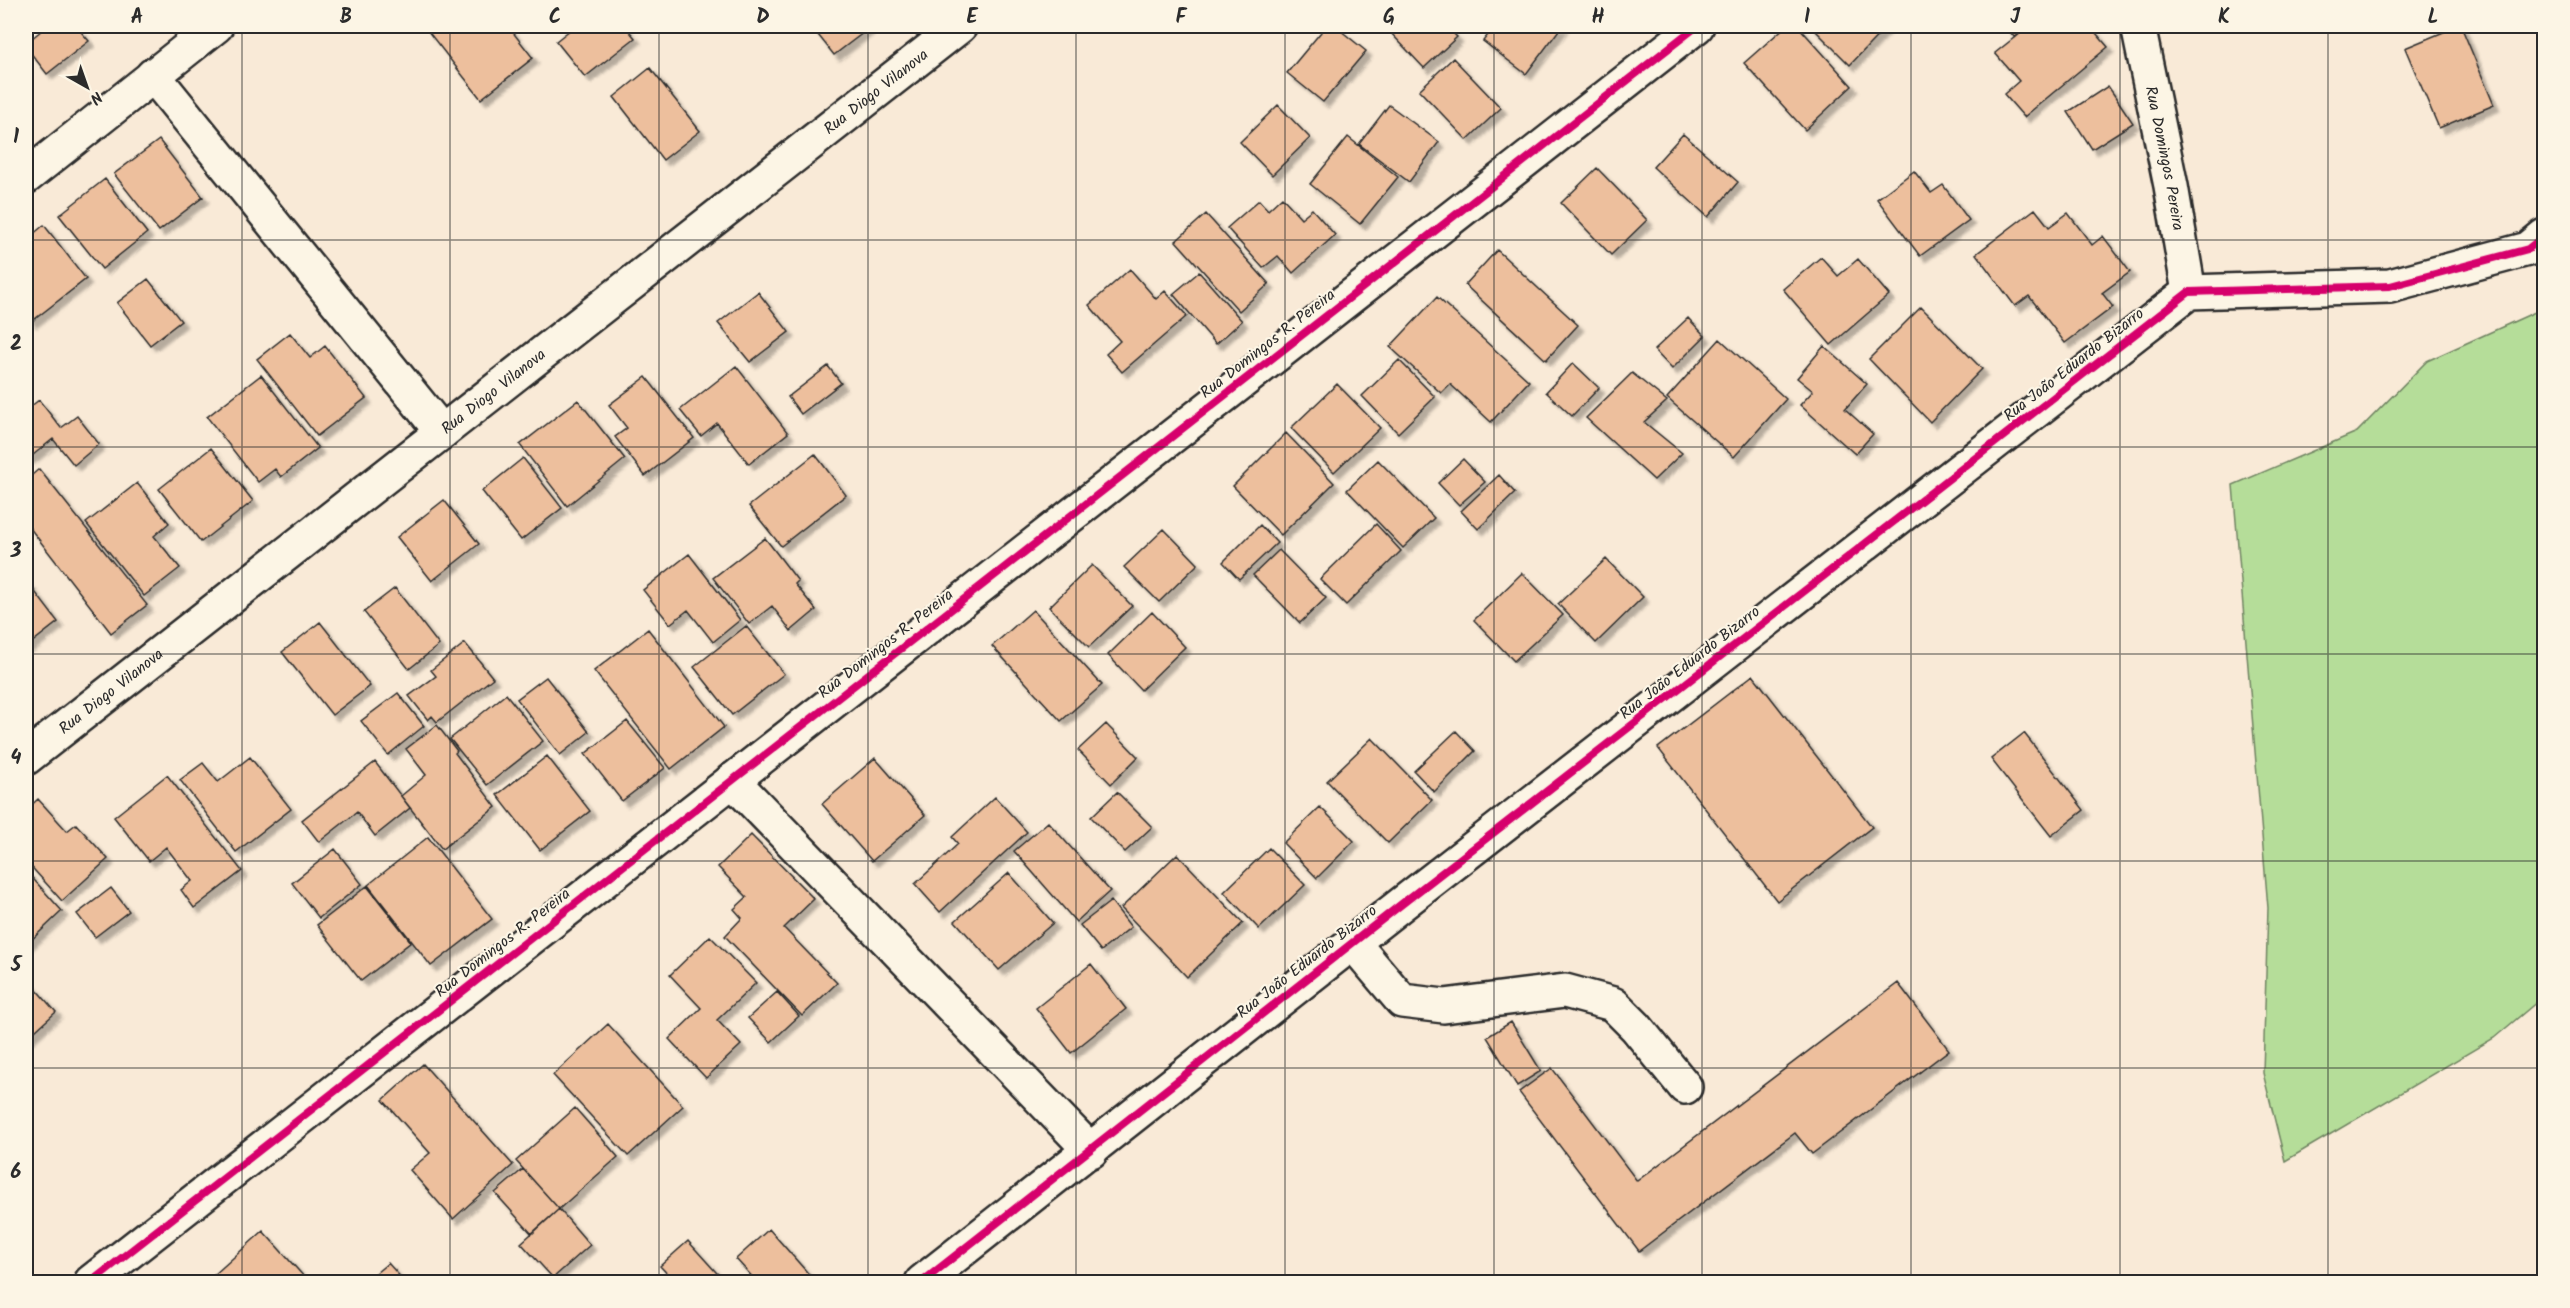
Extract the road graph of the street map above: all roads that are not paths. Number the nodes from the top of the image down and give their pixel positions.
1 (216, 26) edge
2 (960, 26) edge
3 (1696, 26) edge
4 (2138, 26) edge
5 (153, 75) junction
6 (26, 177) edge
7 (2544, 236) edge
8 (2190, 292) junction
9 (442, 432) junction
10 (26, 758) edge
11 (732, 780) junction
12 (1353, 943) junction
13 (1685, 1087) dead end
14 (1091, 1151) junction
15 (91, 1282) edge
16 (922, 1282) edge

1 - 5 street
2 - 9 street, Rua Diogo Vilanova
3 - 11 street, Rua Domingos R. Pereira
4 - 8 street, Rua Domingos Pereira
5 - 6 street
5 - 9 street
7 - 8 street
8 - 12 street, Rua João Eduardo Bizarro
9 - 10 street, Rua Diogo Vilanova
11 - 14 street
11 - 15 street, Rua Domingos R. Pereira
12 - 13 street
12 - 14 street, Rua João Eduardo Bizarro
14 - 16 street, Rua João Eduardo Bizarro

